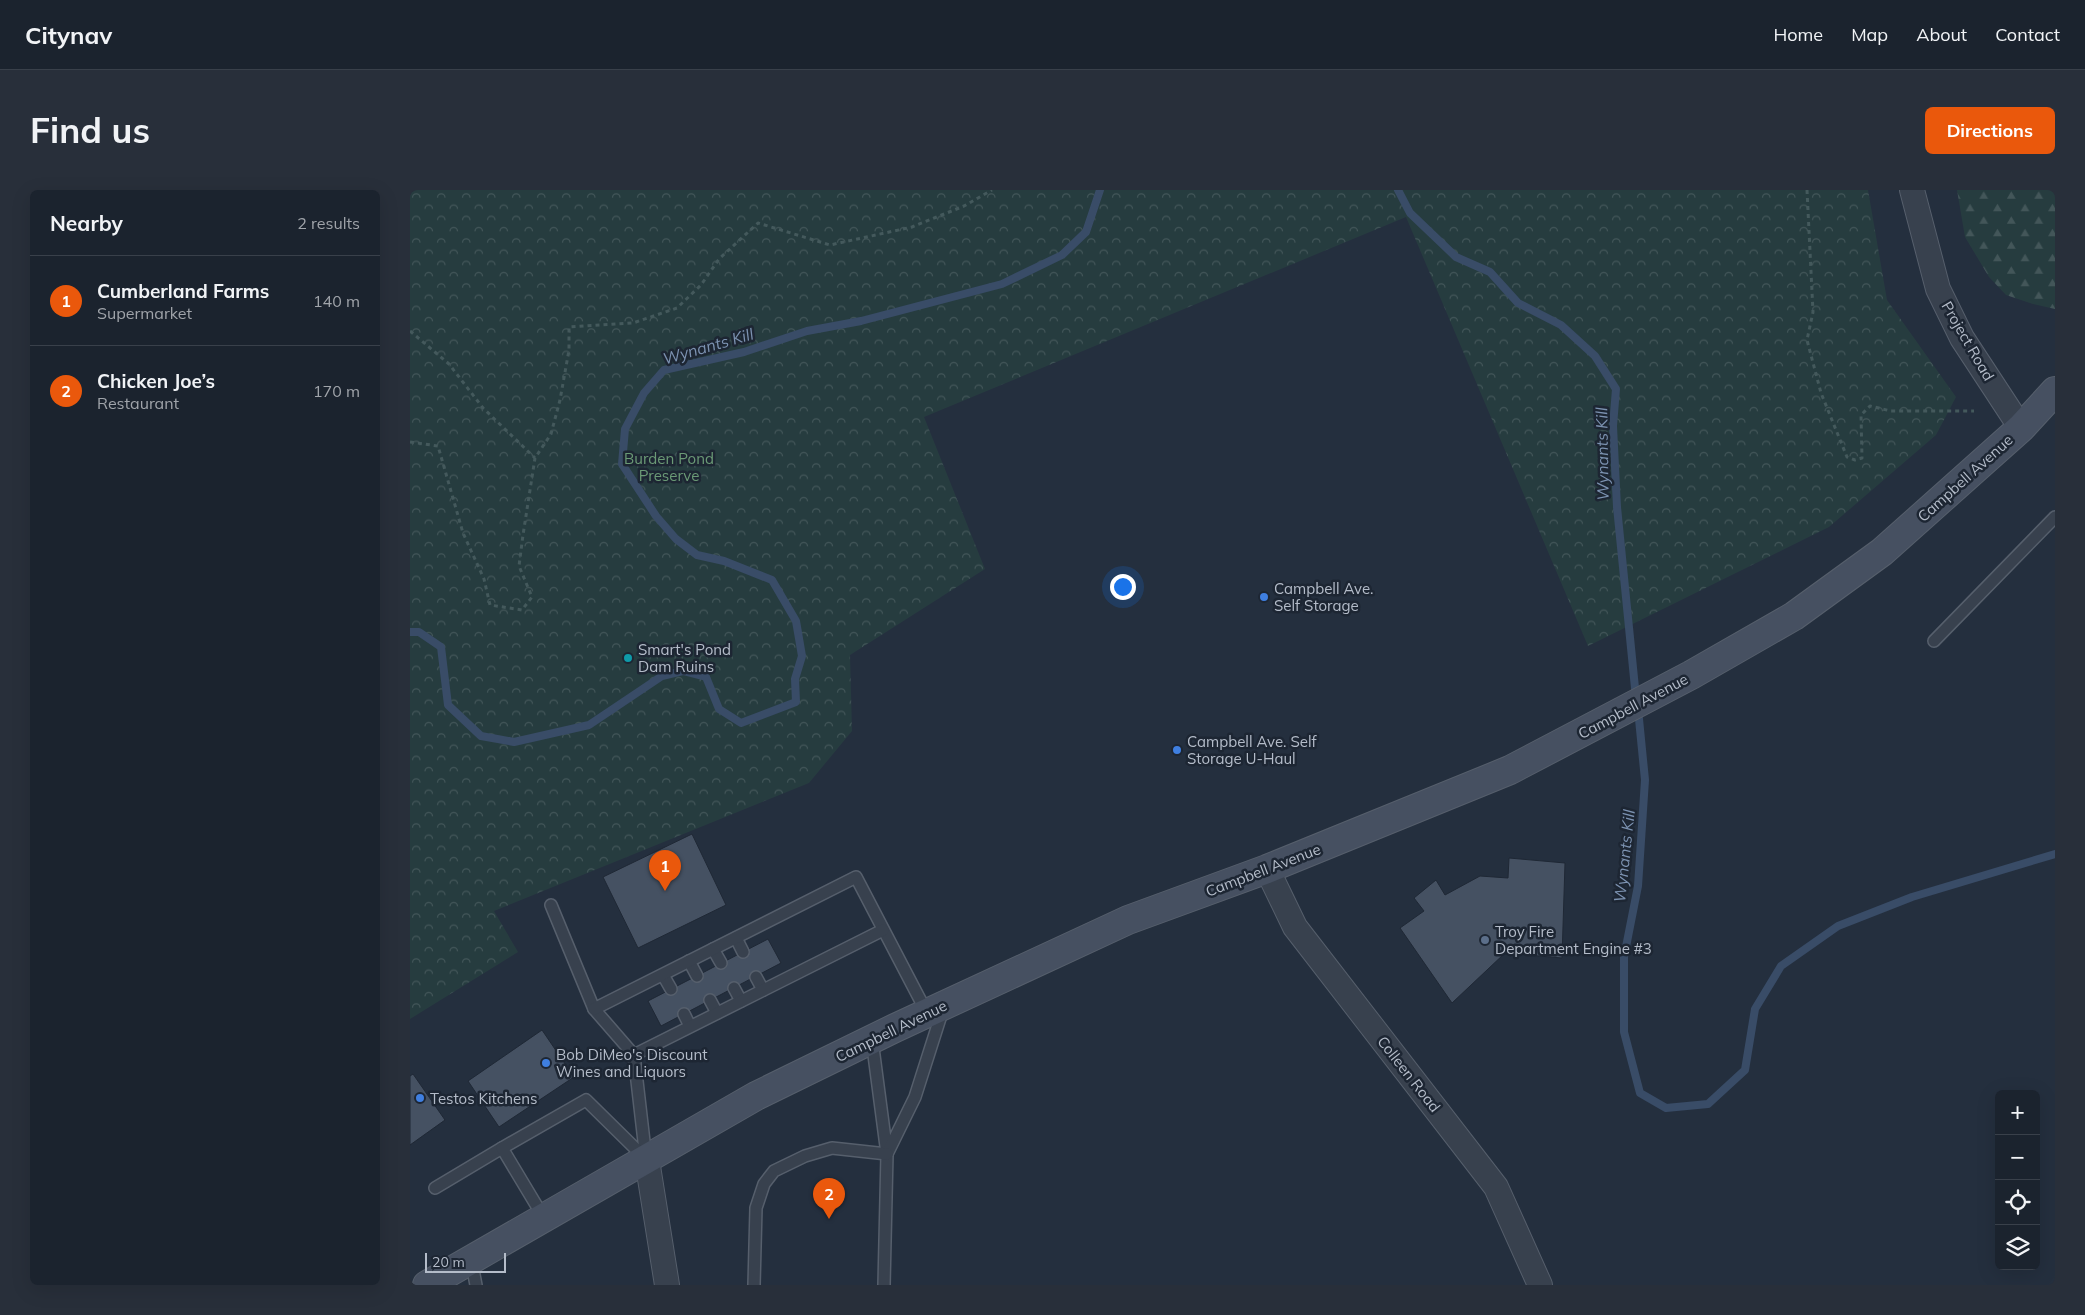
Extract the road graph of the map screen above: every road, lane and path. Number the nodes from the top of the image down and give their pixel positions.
1 (992, 190) edge
2 (1808, 190) edge
3 (1912, 190) edge
4 (410, 330) edge
5 (2054, 396) edge
6 (1974, 411) dead end
7 (2021, 428) junction
8 (410, 442) edge
9 (535, 458) junction
10 (2055, 517) edge
11 (1934, 641) dead end
12 (1267, 869) junction
13 (551, 905) dead end
14 (883, 930) junction
15 (736, 938) junction
16 (714, 949) junction
17 (743, 952) dead end
18 (689, 961) junction
19 (721, 963) dead end
20 (663, 974) junction
21 (697, 976) dead end
22 (756, 977) dead end
23 (734, 988) dead end
24 (671, 989) dead end
25 (763, 990) junction
26 (710, 1000) dead end
27 (741, 1001) junction
28 (594, 1009) junction
29 (935, 1009) junction
30 (717, 1013) junction
31 (684, 1014) dead end
32 (690, 1026) junction
33 (872, 1040) junction
34 (634, 1054) junction
35 (502, 1148) junction
36 (887, 1154) junction
37 (646, 1160) junction
38 (435, 1188) dead end
39 (544, 1218) junction
40 (473, 1272) edge
41 (427, 1285) edge
42 (667, 1285) edge
43 (754, 1285) edge
44 (884, 1285) edge
45 (1540, 1285) edge

1 - 9 path
2 - 6 path
3 - 7 street, Project Road
4 - 9 path
5 - 7 street, Campbell Avenue
7 - 12 street, Campbell Avenue
8 - 9 path
10 - 11 lane
12 - 29 street, Campbell Avenue
12 - 45 street, Colleen Road
13 - 28 lane
14 - 15 lane
14 - 25 lane
14 - 29 lane
15 - 16 lane
15 - 17 lane
16 - 18 lane
16 - 19 lane
18 - 20 lane
18 - 21 lane
20 - 24 lane
20 - 28 lane
22 - 25 lane
23 - 27 lane
25 - 27 lane
26 - 30 lane
27 - 30 lane
28 - 34 lane
29 - 33 street, Campbell Avenue
29 - 36 lane
30 - 32 lane
31 - 32 lane
32 - 34 lane
33 - 36 lane
33 - 37 street, Campbell Avenue
34 - 37 lane
35 - 37 lane
35 - 38 lane
35 - 39 lane
36 - 43 lane
36 - 44 lane
37 - 39 street, Campbell Avenue
37 - 42 street
39 - 40 street, Campbell Avenue
40 - 41 street, Campbell Avenue

